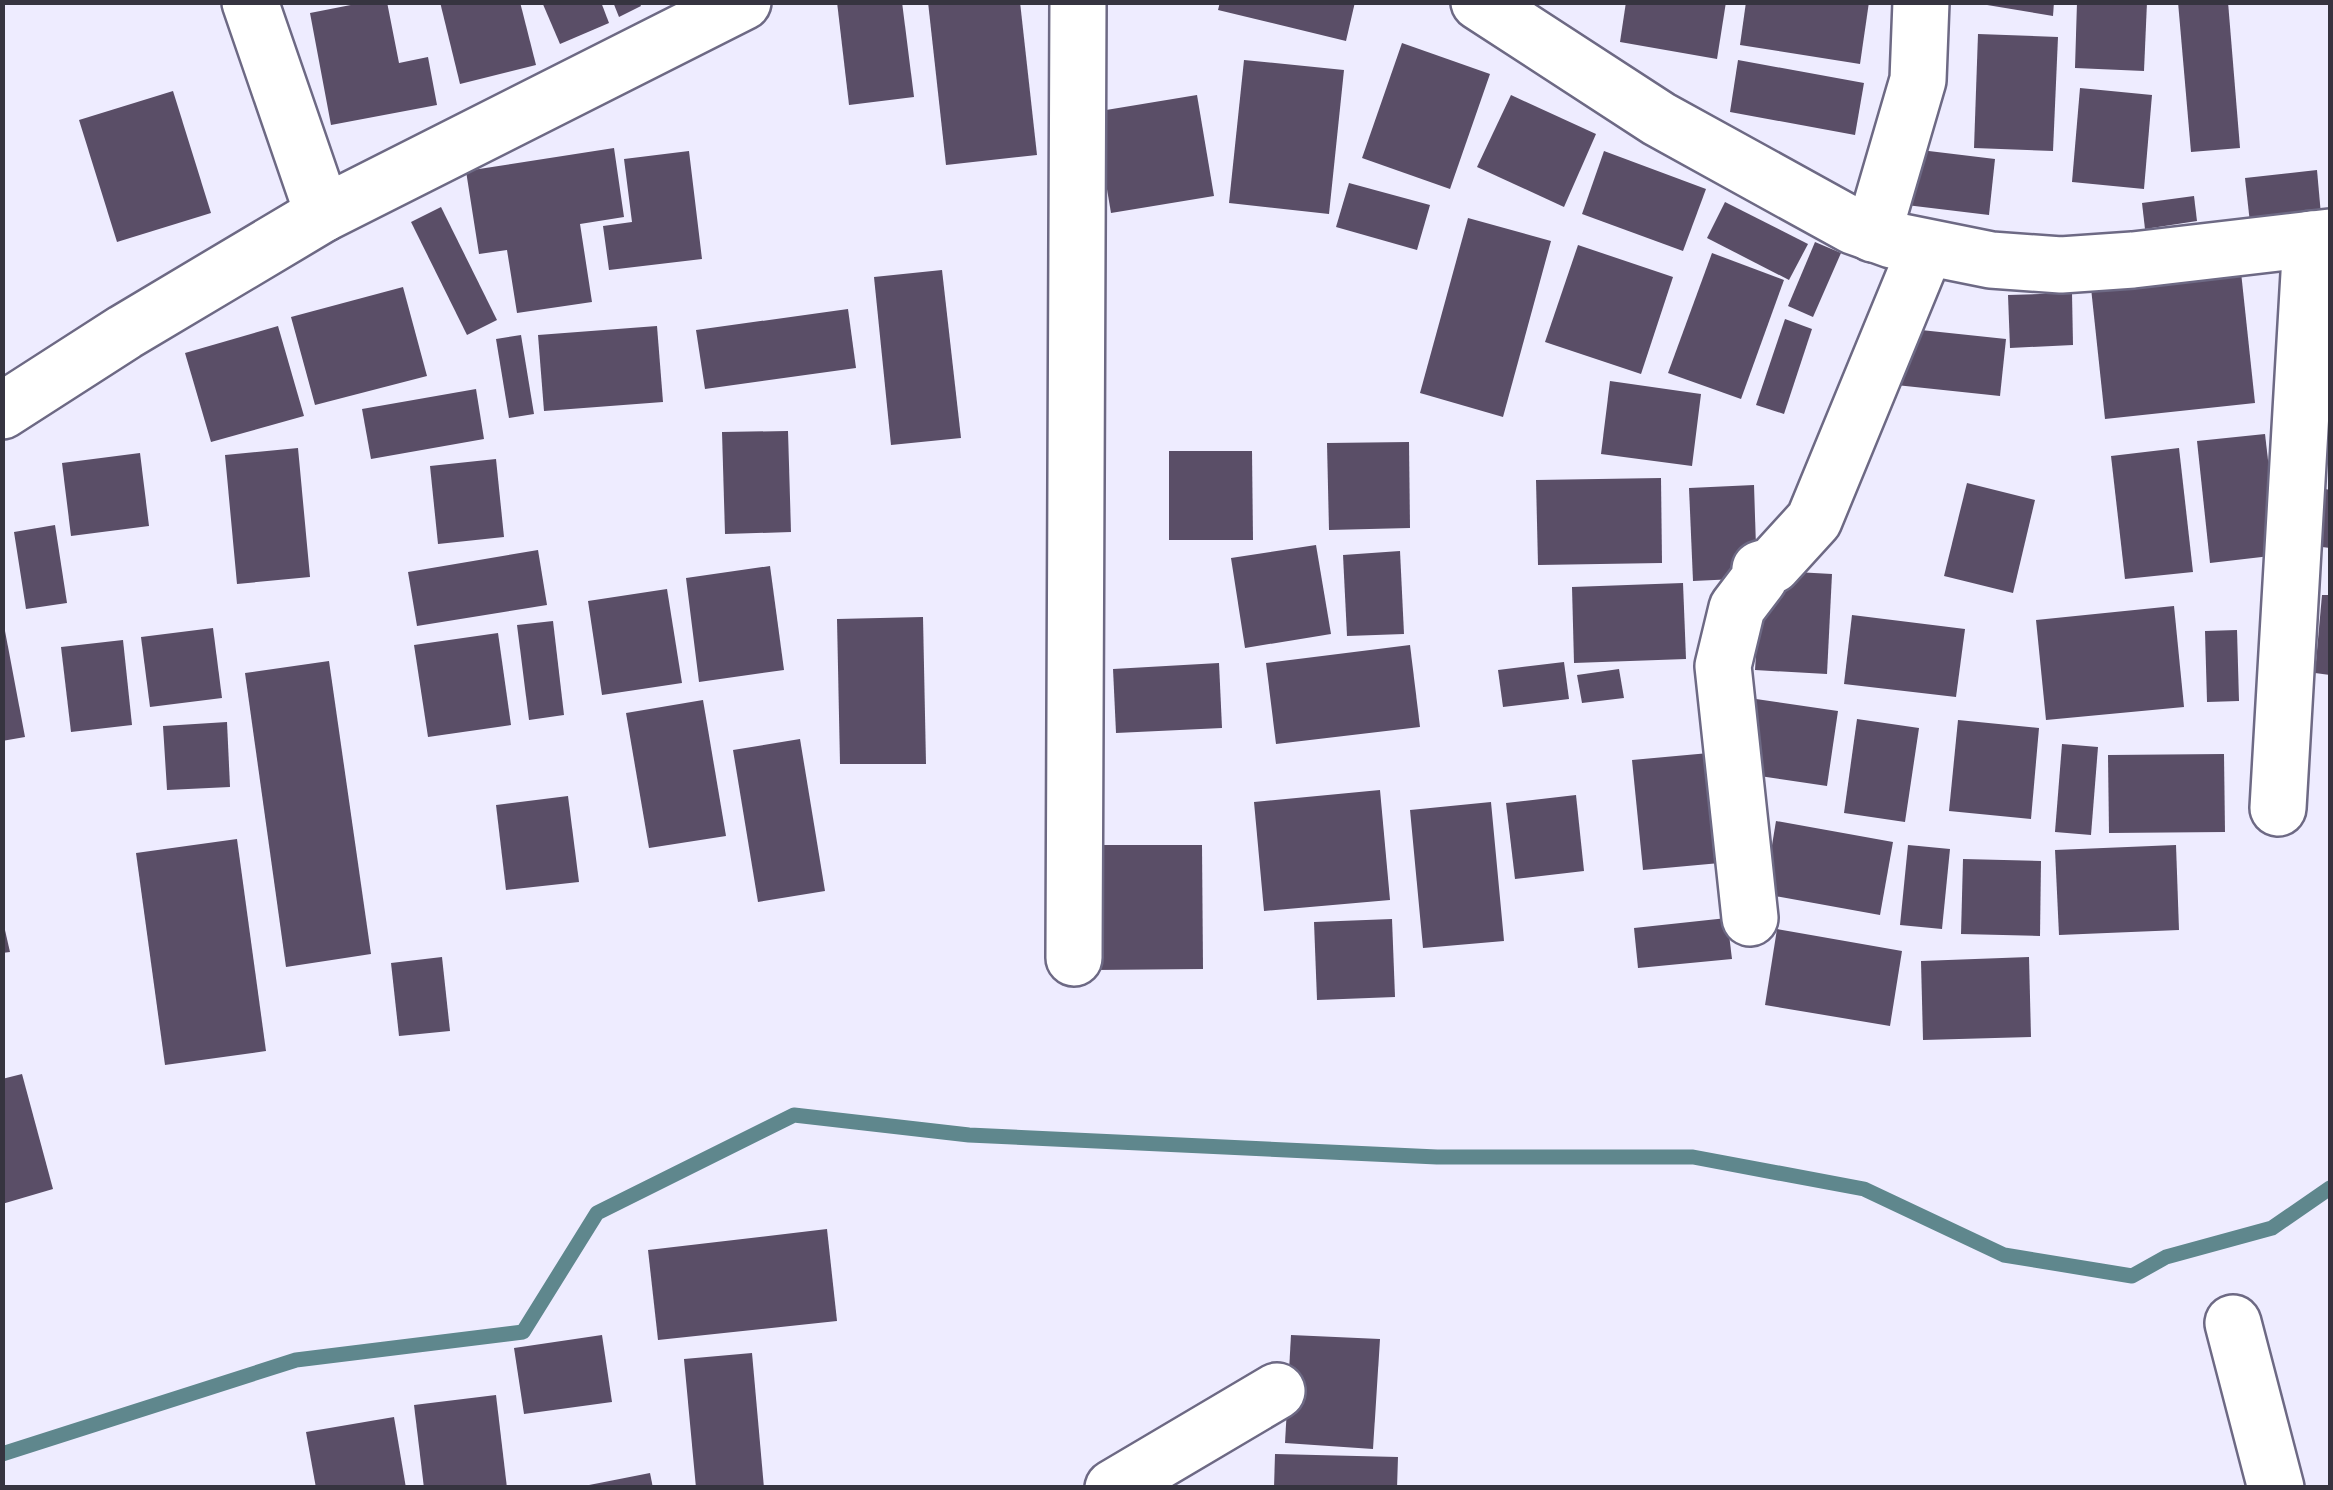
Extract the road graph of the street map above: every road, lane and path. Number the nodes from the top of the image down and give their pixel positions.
1 (250, 2) edge
2 (743, 2) edge
3 (1078, 2) edge
4 (1479, 2) edge
5 (1921, 2) edge
6 (323, 214) junction
7 (1874, 234) junction
8 (2321, 238) edge
9 (1926, 248) junction
10 (2, 411) edge
11 (2278, 808) dead end
12 (1750, 918) dead end
13 (1074, 958) dead end
14 (2234, 1323) dead end
15 (1277, 1391) dead end
16 (1113, 1488) edge
17 (2276, 1488) edge

1 - 6 street
2 - 6 street
3 - 13 street
4 - 7 street
5 - 7 street
6 - 10 street
7 - 9 street
8 - 9 street
8 - 11 street
9 - 12 street
14 - 17 street
15 - 16 street

